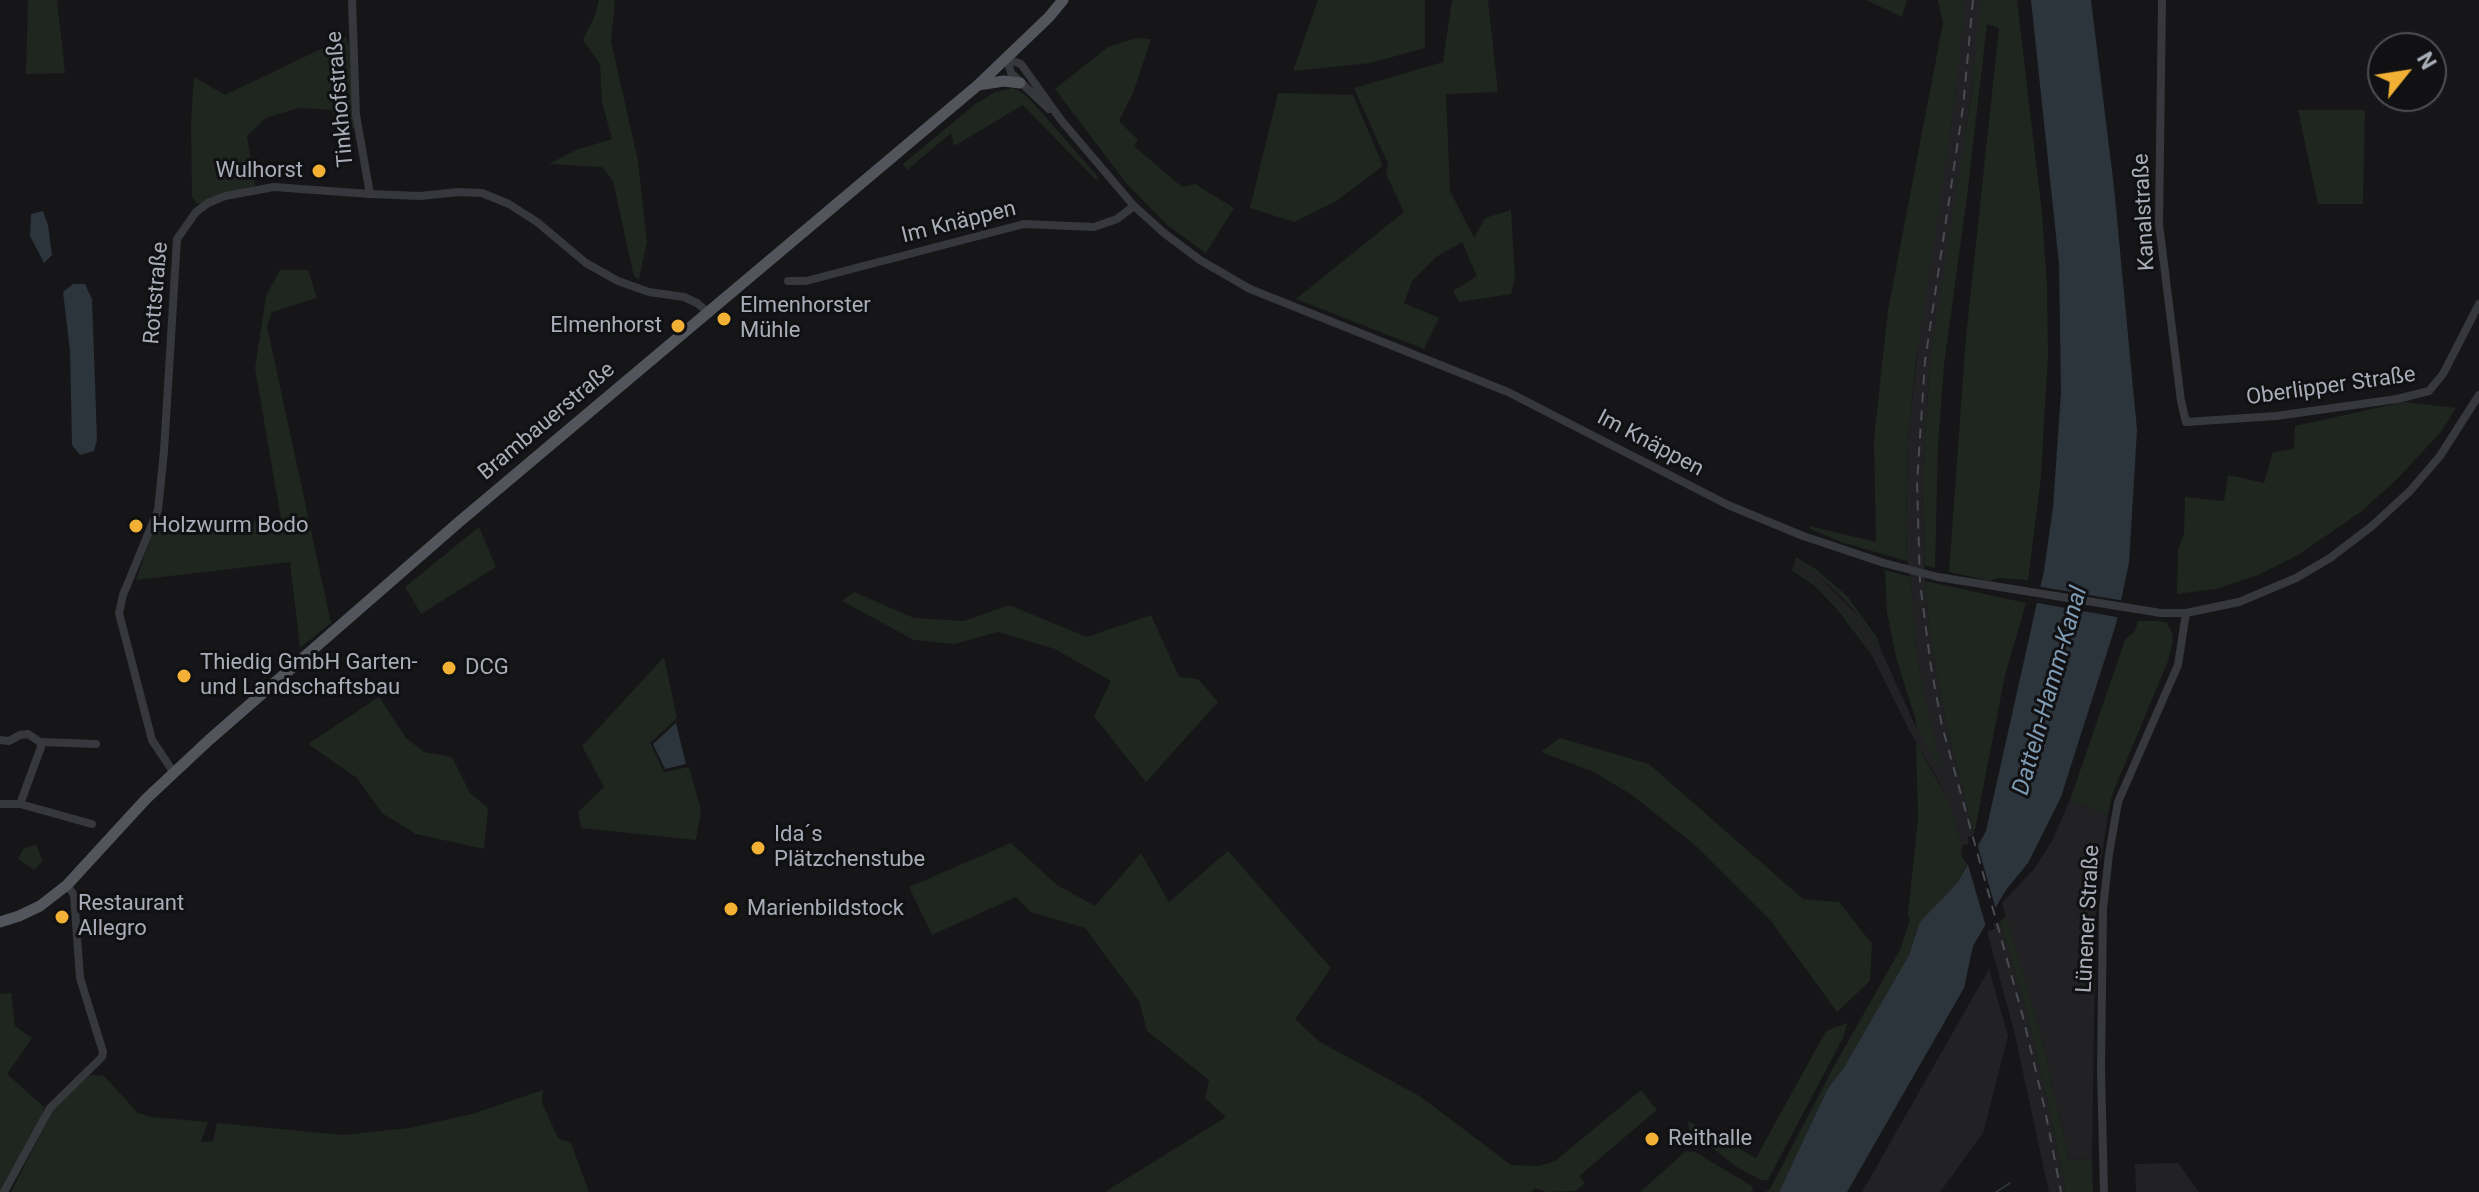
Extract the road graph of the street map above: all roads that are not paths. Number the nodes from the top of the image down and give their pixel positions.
1 (352, 0) edge
2 (1063, 0) edge
3 (2162, 0) edge
4 (1007, 59) junction
5 (1020, 83) junction
6 (978, 85) junction
7 (1061, 120) junction
8 (370, 194) junction
9 (1134, 206) junction
10 (788, 281) dead end
11 (2479, 304) edge
12 (709, 313) junction
13 (2479, 395) edge
14 (2186, 422) joint
15 (2186, 613) junction
16 (0, 740) edge
17 (40, 742) junction
18 (96, 744) dead end
19 (174, 773) junction
20 (0, 804) edge
21 (20, 804) junction
22 (92, 824) dead end
23 (70, 888) junction
24 (0, 922) edge
25 (4, 1192) edge
26 (2104, 1192) edge

1 - 8 street, Tinkhofstraße
2 - 4 main road, Brambauerstraße
3 - 14 street, Kanalstraße
4 - 5 street
4 - 6 main road, Brambauerstraße
4 - 7 street, Im Knäppen
5 - 6 main road
5 - 7 street
6 - 12 main road, Brambauerstraße
7 - 9 street, Im Knäppen
8 - 12 street, Rottstraße
8 - 19 street, Rottstraße
9 - 10 street, Im Knäppen
9 - 15 street, Im Knäppen, bridge
11 - 14 street, Oberlipper Straße
12 - 19 main road, Brambauerstraße
13 - 15 street
15 - 26 street, Lünener Straße
16 - 17 street
17 - 18 street
17 - 21 street
19 - 23 main road, Brambauerstraße
20 - 21 street
21 - 22 street
23 - 24 main road, Brambauerstraße
23 - 25 street

